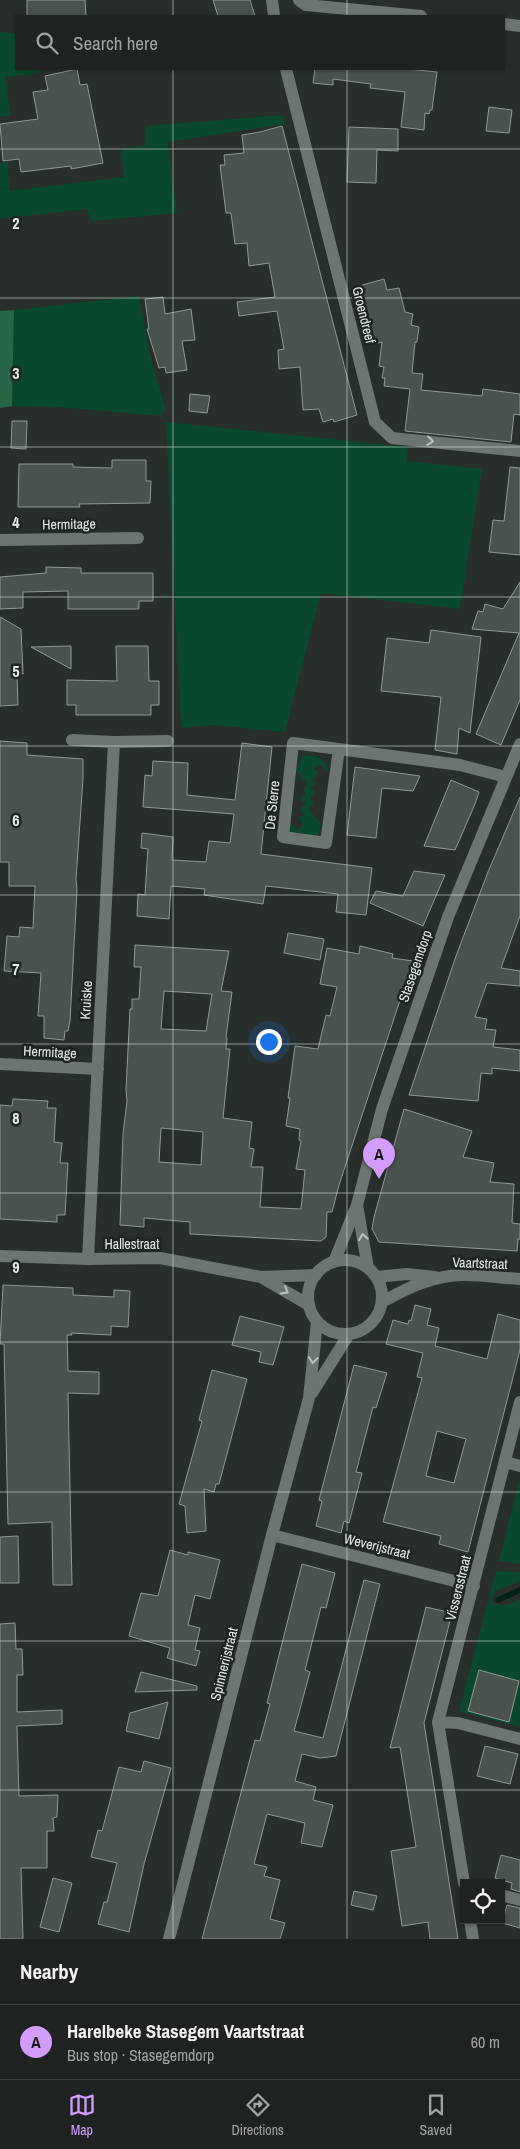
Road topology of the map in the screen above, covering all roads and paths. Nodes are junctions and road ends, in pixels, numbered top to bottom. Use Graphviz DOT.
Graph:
graph roads {
  1 [pos="272,0"];
  2 [pos="299,0"];
  3 [pos="274,15"];
  4 [pos="411,15"];
  5 [pos="505,24"];
  6 [pos="520,26"];
  7 [pos="286,70"];
  8 [pos="520,451"];
  9 [pos="138,538"];
  10 [pos="0,540"];
  11 [pos="72,740"];
  12 [pos="168,741"];
  13 [pos="114,742"];
  14 [pos="520,744"];
  15 [pos="338,749"];
  16 [pos="506,777"];
  17 [pos="0,1064"];
  18 [pos="98,1069"];
  19 [pos="357,1205"];
  20 [pos="0,1256"];
  21 [pos="88,1259"];
  22 [pos="334,1262"];
  23 [pos="372,1272"];
  24 [pos="316,1274"];
  25 [pos="261,1277"];
  26 [pos="440,1278"];
  27 [pos="520,1279"];
  28 [pos="382,1302"];
  29 [pos="309,1305"];
  30 [pos="317,1322"];
  31 [pos="349,1334"];
  32 [pos="310,1398"];
  33 [pos="520,1402"];
  34 [pos="505,1462"];
  35 [pos="520,1466"];
  36 [pos="272,1535"];
  37 [pos="474,1586"];
  38 [pos="438,1722"];
  39 [pos="520,1739"];
  40 [pos="463,1879"];
  41 [pos="505,1896"];
  42 [pos="520,1900"];
  43 [pos="471,1924"];
  44 [pos="169,1939"];
  45 [pos="473,1939"];
  1 -- 3 [label="street"];
  2 -- 4 [label="street"];
  5 -- 6 [label="street"];
  7 -- 8 [label="street, Groendreef, one-way"];
  9 -- 10 [label="street, Hermitage"];
  11 -- 13 [label="street"];
  12 -- 13 [label="street"];
  13 -- 18 [label="street, Kruiske"];
  14 -- 16 [label="street, Stasegemdorp"];
  15 -- 15 [label="street, De Sterre"];
  15 -- 16 [label="street, De Sterre"];
  16 -- 19 [label="street, Stasegemdorp"];
  17 -- 18 [label="street, Hermitage"];
  18 -- 21 [label="street, Kruiske"];
  19 -- 22 [label="street, Stasegemdorp"];
  23 -- 19 [label="street, Stasegemdorp, one-way"];
  20 -- 21 [label="street, Hallestraat"];
  21 -- 25 [label="street, Hallestraat"];
  22 -- 23 [label="street"];
  22 -- 24 [label="street"];
  23 -- 26 [label="street, Vaartstraat"];
  23 -- 28 [label="street"];
  24 -- 25 [label="street, Hallestraat"];
  24 -- 29 [label="street"];
  25 -- 29 [label="street, Hallestraat, one-way"];
  26 -- 27 [label="street, Vaartstraat"];
  26 -- 28 [label="street, Vaartstraat"];
  28 -- 31 [label="street"];
  29 -- 30 [label="street"];
  30 -- 31 [label="street"];
  30 -- 32 [label="street, Spinnerijstraat, one-way"];
  31 -- 32 [label="street, Spinnerijstraat"];
  32 -- 36 [label="street, Spinnerijstraat"];
  33 -- 34 [label="street, Vissersstraat"];
  34 -- 35 [label="street"];
  34 -- 37 [label="street, Vissersstraat"];
  36 -- 37 [label="street, Weverijstraat"];
  36 -- 44 [label="street, Spinnerijstraat"];
  37 -- 38 [label="street, Vissersstraat"];
  38 -- 39 [label="street"];
  38 -- 40 [label="street, Vissersstraat"];
  41 -- 42 [label="street"];
  43 -- 45 [label="street"];
}
